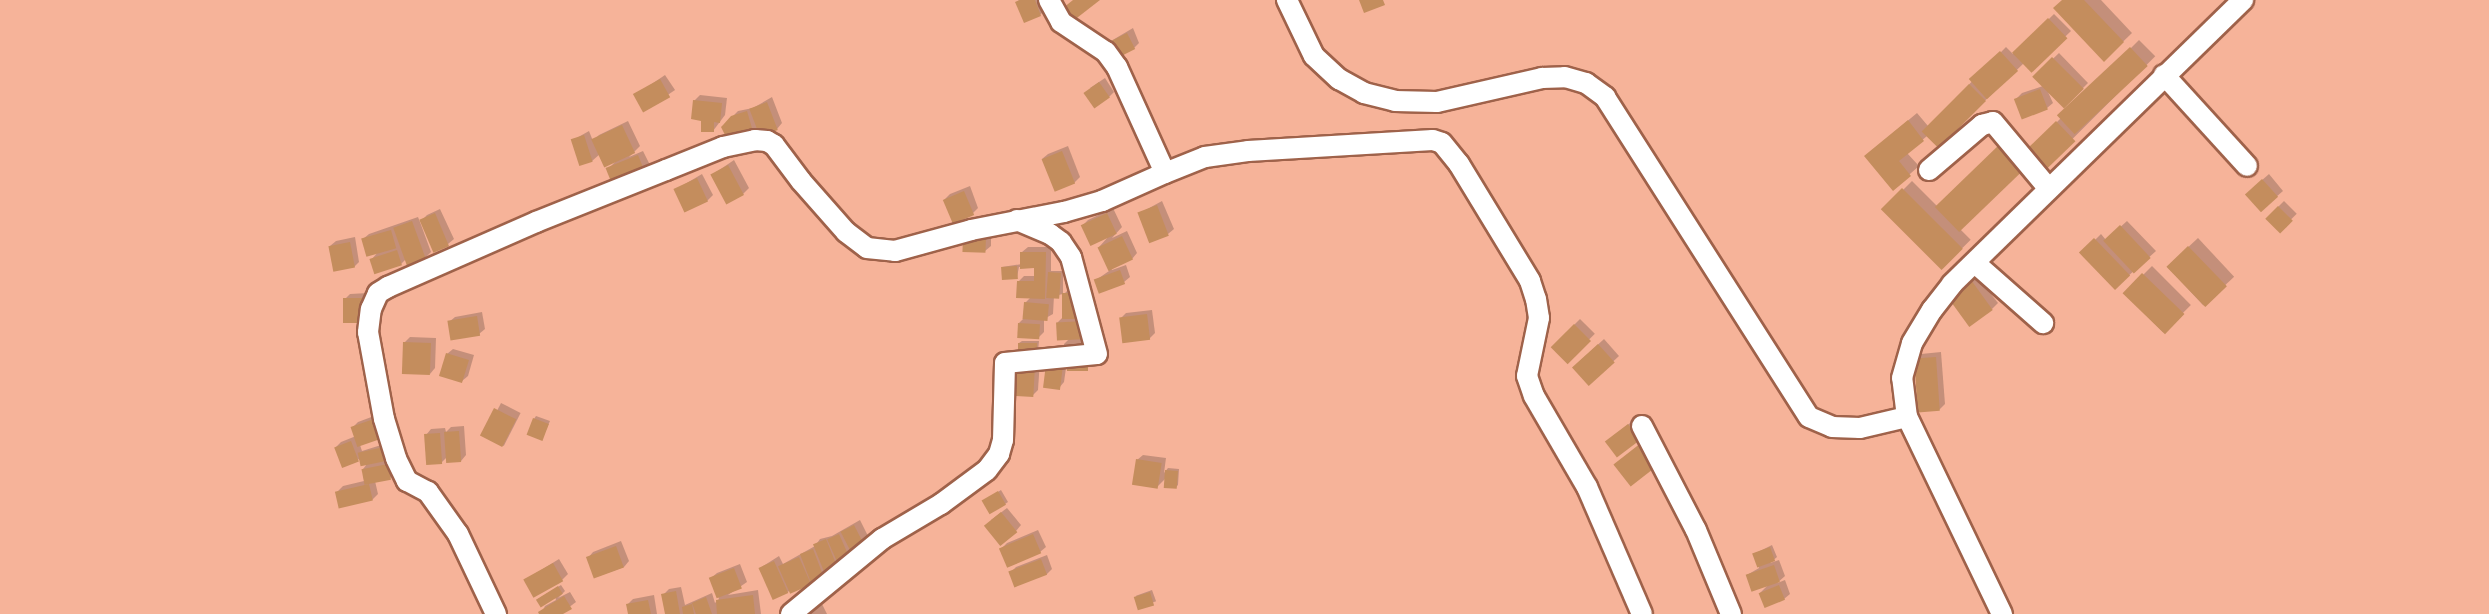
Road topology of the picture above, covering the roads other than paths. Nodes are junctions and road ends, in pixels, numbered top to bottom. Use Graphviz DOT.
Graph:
graph roads {
  1 [pos="1049,0"];
  2 [pos="1287,0"];
  3 [pos="2243,0"];
  4 [pos="2164,75"];
  5 [pos="2247,166"];
  6 [pos="1929,170"];
  7 [pos="1165,173"];
  8 [pos="2049,189"];
  9 [pos="1017,220"];
  10 [pos="1975,262"];
  11 [pos="2043,323"];
  12 [pos="1907,417"];
  13 [pos="1642,426"];
  14 [pos="496,614"];
  15 [pos="791,614"];
  16 [pos="1642,614"];
  17 [pos="1731,614"];
  18 [pos="2002,614"];
  1 -- 7 [label="street"];
  2 -- 12 [label="street"];
  3 -- 4 [label="street"];
  4 -- 5 [label="street"];
  4 -- 8 [label="street"];
  6 -- 8 [label="street"];
  7 -- 9 [label="street"];
  7 -- 16 [label="street"];
  8 -- 10 [label="street"];
  9 -- 14 [label="street"];
  9 -- 15 [label="street"];
  10 -- 11 [label="street"];
  10 -- 12 [label="street"];
  12 -- 18 [label="street"];
  13 -- 17 [label="street"];
}
